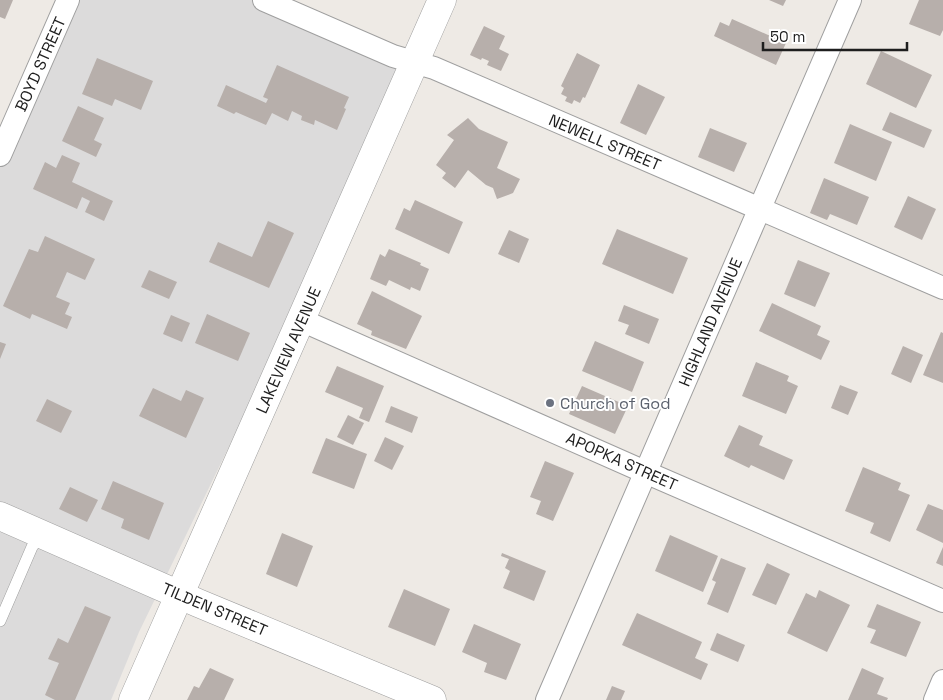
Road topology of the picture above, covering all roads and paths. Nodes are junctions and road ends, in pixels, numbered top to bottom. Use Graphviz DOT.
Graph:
graph roads {
  1 [pos="68,0"];
  2 [pos="264,0"];
  3 [pos="442,0"];
  4 [pos="850,0"];
  5 [pos="416,63"];
  6 [pos="0,155"];
  7 [pos="759,209"];
  8 [pos="943,288"];
  9 [pos="301,320"];
  10 [pos="645,472"];
  11 [pos="0,516"];
  12 [pos="40,534"];
  13 [pos="180,594"];
  14 [pos="943,601"];
  15 [pos="0,621"];
  16 [pos="943,681"];
  17 [pos="133,700"];
  18 [pos="432,700"];
  19 [pos="547,700"];
  20 [pos="935,700"];
  1 -- 6 [label="street, BOYD STREET"];
  2 -- 5 [label="street, NEWELL STREET"];
  3 -- 5 [label="street, LAKEVIEW AVENUE"];
  4 -- 7 [label="street, HIGHLAND AVENUE"];
  5 -- 7 [label="street, NEWELL STREET"];
  5 -- 9 [label="street, LAKEVIEW AVENUE"];
  7 -- 8 [label="street, NEWELL STREET"];
  7 -- 10 [label="street, HIGHLAND AVENUE"];
  9 -- 10 [label="street, APOPKA STREET"];
  9 -- 13 [label="street, LAKEVIEW AVENUE"];
  10 -- 14 [label="street, APOPKA STREET"];
  10 -- 19 [label="street, HIGHLAND AVENUE"];
  11 -- 12 [label="street, TILDEN STREET"];
  12 -- 13 [label="street, TILDEN STREET"];
  12 -- 15 [label="lane"];
  13 -- 17 [label="street, LAKEVIEW AVENUE"];
  13 -- 18 [label="street, TILDEN STREET"];
  16 -- 20 [label="street"];
}
